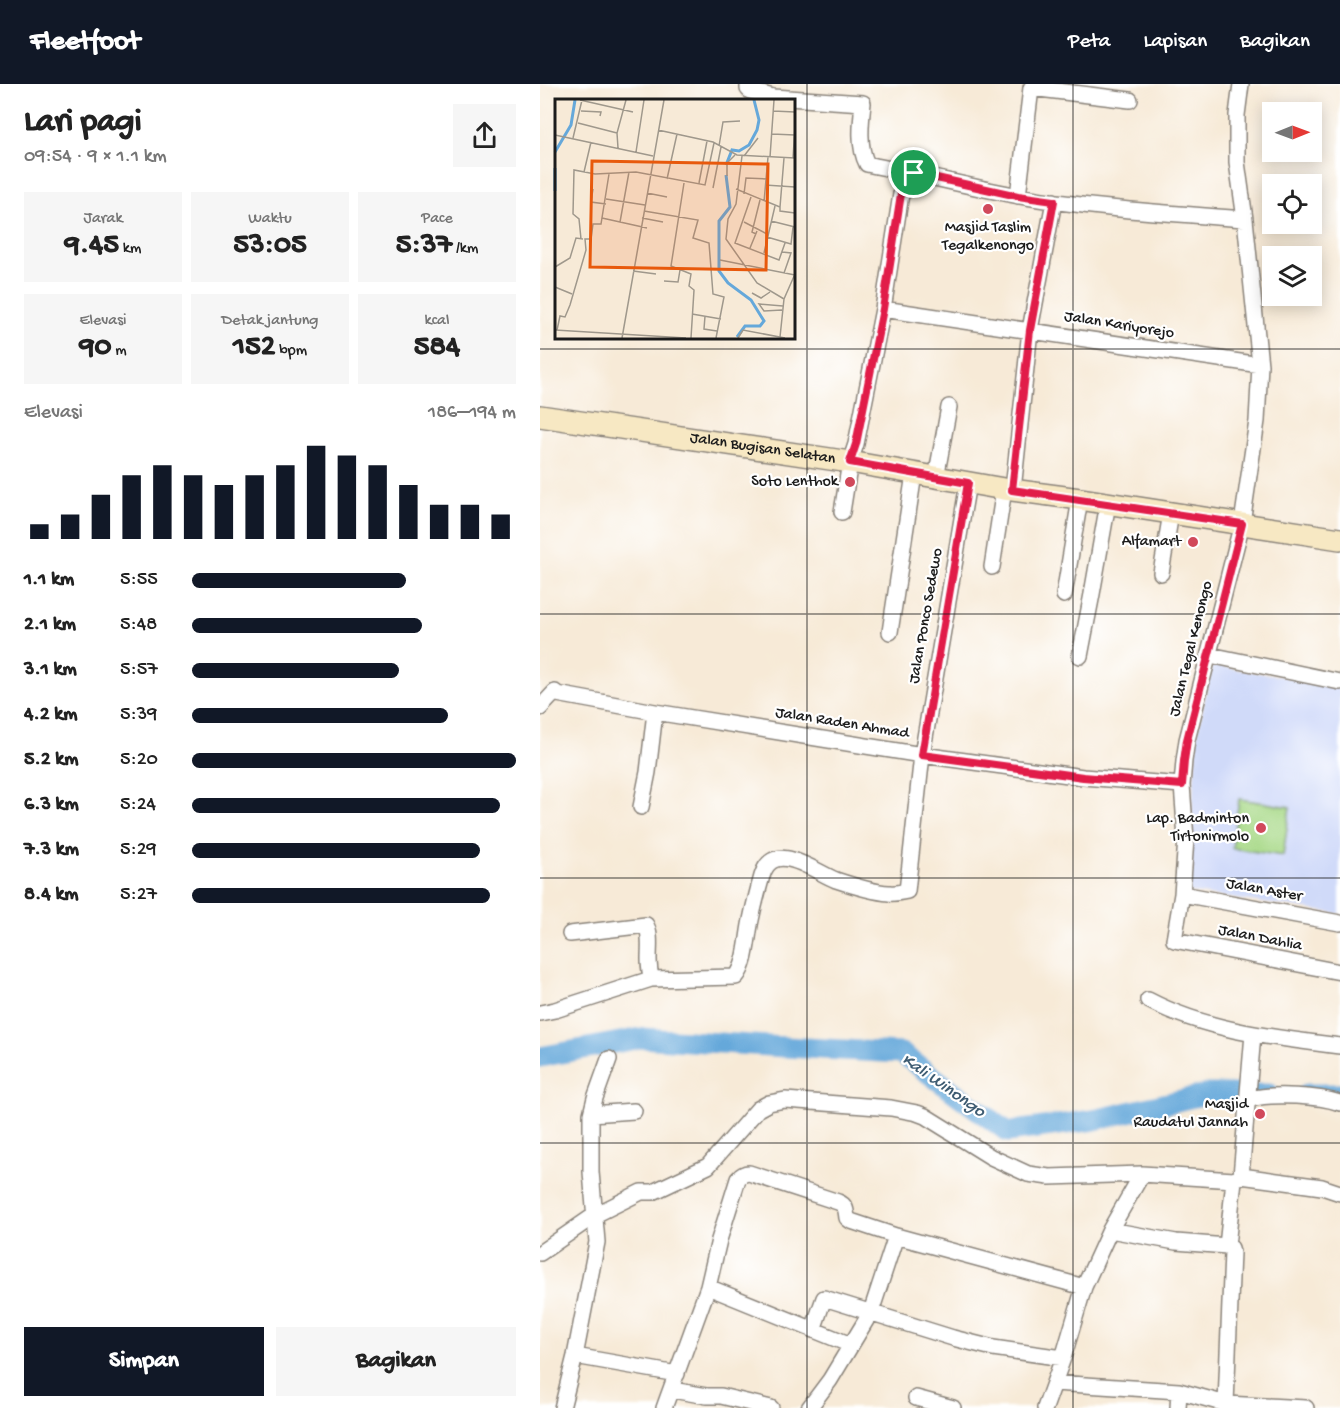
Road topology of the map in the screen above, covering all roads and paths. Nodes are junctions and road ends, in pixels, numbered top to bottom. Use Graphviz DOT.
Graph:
graph roads {
  1 [pos="748,84"];
  2 [pos="1240,84"];
  3 [pos="1130,100"];
  4 [pos="914,173"];
  5 [pos="1018,196"];
  6 [pos="1054,201"];
  7 [pos="1245,219"];
  8 [pos="883,309"];
  9 [pos="1030,330"];
  10 [pos="1260,365"];
  11 [pos="950,407"];
  12 [pos="540,416"];
  13 [pos="850,462"];
  14 [pos="914,474"];
  15 [pos="936,478"];
  16 [pos="968,483"];
  17 [pos="1008,489"];
  18 [pos="1080,499"];
  19 [pos="1108,504"];
  20 [pos="842,512"];
  21 [pos="1171,513"];
  22 [pos="1242,524"];
  23 [pos="1340,539"];
  24 [pos="992,567"];
  25 [pos="1161,573"];
  26 [pos="1064,595"];
  27 [pos="890,632"];
  28 [pos="1210,655"];
  29 [pos="1080,656"];
  30 [pos="1340,682"];
  31 [pos="540,708"];
  32 [pos="655,712"];
  33 [pos="922,755"];
  34 [pos="1182,785"];
  35 [pos="641,807"];
  36 [pos="1182,894"];
  37 [pos="1340,923"];
  38 [pos="570,934"];
  39 [pos="1174,940"];
  40 [pos="1340,972"];
  41 [pos="651,979"];
  42 [pos="1148,1000"];
  43 [pos="540,1013"];
  44 [pos="1253,1034"];
  45 [pos="1340,1047"];
  46 [pos="609,1059"];
  47 [pos="1246,1103"];
  48 [pos="1340,1103"];
  49 [pos="634,1112"];
  50 [pos="591,1114"];
  51 [pos="1142,1174"];
  52 [pos="1237,1178"];
  53 [pos="1340,1193"];
  54 [pos="596,1219"];
  55 [pos="1110,1230"];
  56 [pos="896,1236"];
  57 [pos="1227,1246"];
  58 [pos="540,1253"];
  59 [pos="708,1287"];
  60 [pos="1084,1287"];
  61 [pos="871,1312"];
  62 [pos="813,1330"];
  63 [pos="851,1345"];
  64 [pos="575,1356"];
  65 [pos="1063,1359"];
  66 [pos="677,1374"];
  67 [pos="1054,1383"];
  68 [pos="672,1390"];
  69 [pos="1179,1391"];
  70 [pos="916,1398"];
  71 [pos="1226,1404"];
  72 [pos="562,1408"];
  73 [pos="664,1408"];
  74 [pos="771,1408"];
  75 [pos="810,1408"];
  76 [pos="953,1408"];
  77 [pos="1045,1408"];
  78 [pos="1178,1408"];
  79 [pos="1306,1408"];
  1 -- 4 [label="street"];
  2 -- 7 [label="street"];
  3 -- 5 [label="street"];
  4 -- 5 [label="street"];
  4 -- 8 [label="street"];
  5 -- 6 [label="street"];
  6 -- 7 [label="street"];
  6 -- 9 [label="street"];
  7 -- 10 [label="street"];
  8 -- 9 [label="street, Jalan Kariyorejo"];
  8 -- 13 [label="street"];
  9 -- 10 [label="street, Jalan Kariyorejo"];
  9 -- 17 [label="street"];
  10 -- 22 [label="street"];
  11 -- 15 [label="street"];
  12 -- 13 [label="street, Jalan Bugisan Selatan"];
  13 -- 14 [label="street, Jalan Bugisan Selatan"];
  13 -- 20 [label="street"];
  14 -- 15 [label="street, Jalan Bugisan Selatan"];
  14 -- 27 [label="street"];
  15 -- 16 [label="street, Jalan Bugisan Selatan"];
  16 -- 17 [label="street, Jalan Bugisan Selatan"];
  16 -- 33 [label="street, Jalan Ponco Sedewo"];
  17 -- 18 [label="street, Jalan Bugisan Selatan"];
  17 -- 24 [label="street"];
  18 -- 19 [label="street, Jalan Bugisan Selatan"];
  18 -- 26 [label="street"];
  19 -- 21 [label="street, Jalan Bugisan Selatan"];
  19 -- 29 [label="street"];
  21 -- 22 [label="street, Jalan Bugisan Selatan"];
  21 -- 25 [label="street"];
  22 -- 23 [label="street, Jalan Bugisan Selatan"];
  22 -- 28 [label="street, Jalan Tegal Kenongo"];
  28 -- 30 [label="street"];
  28 -- 34 [label="street, Jalan Tegal Kenongo"];
  31 -- 32 [label="street, Jalan Raden Ahmad"];
  32 -- 33 [label="street, Jalan Raden Ahmad"];
  32 -- 35 [label="street"];
  33 -- 34 [label="street, Jalan Raden Ahmad"];
  33 -- 41 [label="street, Jalan Ponco Sedewo"];
  34 -- 36 [label="street, Jalan Tegal Kenongo"];
  36 -- 37 [label="street, Jalan Aster"];
  36 -- 39 [label="street, Jalan Tegal Kenongo"];
  38 -- 41 [label="street"];
  39 -- 40 [label="street, Jalan Dahlia"];
  41 -- 43 [label="street"];
  42 -- 44 [label="street"];
  44 -- 45 [label="street"];
  44 -- 47 [label="street"];
  46 -- 50 [label="street"];
  47 -- 48 [label="street"];
  47 -- 52 [label="street"];
  49 -- 50 [label="street"];
  50 -- 54 [label="street"];
  51 -- 52 [label="street"];
  51 -- 54 [label="street"];
  51 -- 55 [label="street"];
  52 -- 53 [label="street"];
  52 -- 57 [label="street"];
  54 -- 58 [label="street"];
  54 -- 64 [label="street"];
  55 -- 57 [label="street"];
  55 -- 60 [label="street"];
  56 -- 59 [label="street"];
  56 -- 60 [label="street"];
  56 -- 61 [label="street"];
  57 -- 71 [label="street"];
  59 -- 62 [label="street"];
  59 -- 66 [label="street"];
  60 -- 65 [label="street"];
  61 -- 62 [label="street"];
  61 -- 63 [label="street"];
  61 -- 65 [label="street"];
  62 -- 63 [label="street"];
  63 -- 75 [label="street"];
  64 -- 66 [label="street"];
  64 -- 72 [label="street"];
  65 -- 67 [label="street"];
  66 -- 68 [label="street"];
  67 -- 69 [label="street"];
  67 -- 77 [label="street"];
  68 -- 73 [label="street"];
  68 -- 74 [label="street"];
  69 -- 71 [label="street"];
  69 -- 78 [label="street"];
  70 -- 76 [label="street"];
  71 -- 79 [label="street"];
}
